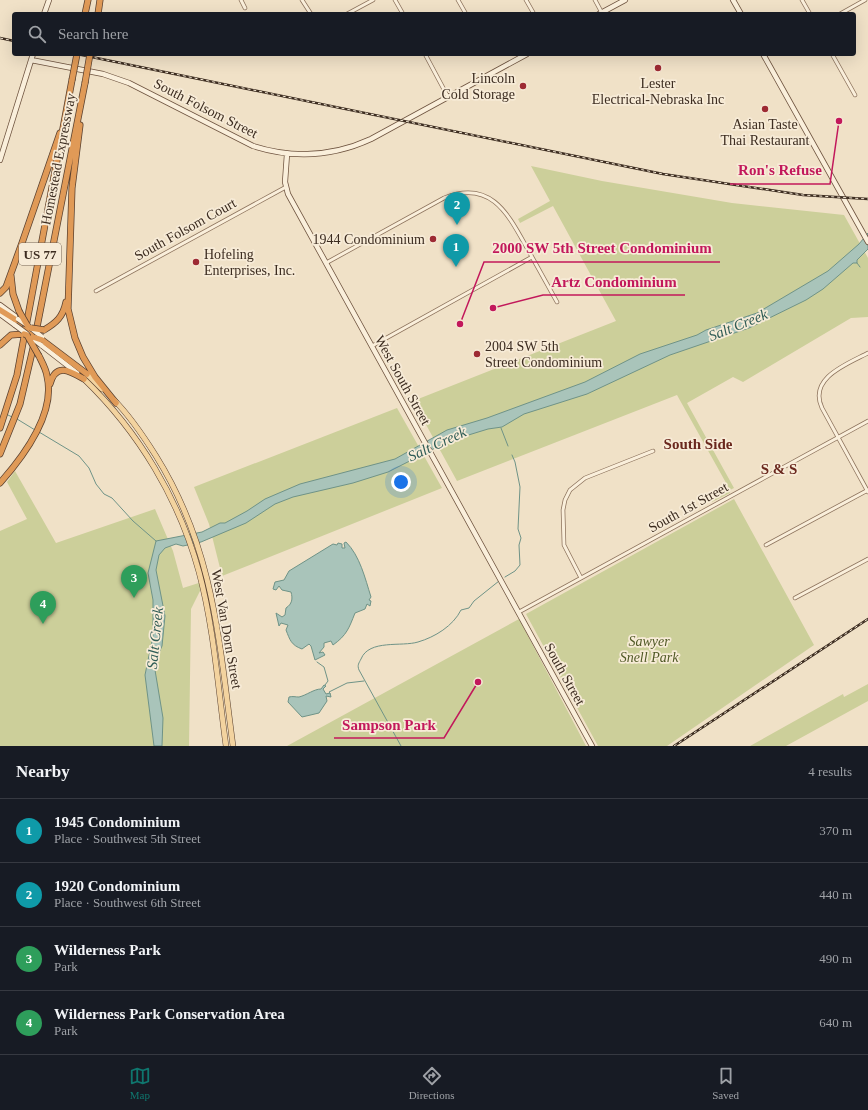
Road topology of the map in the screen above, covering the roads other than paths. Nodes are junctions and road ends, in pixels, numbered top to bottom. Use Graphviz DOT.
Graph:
graph roads {
  1 [pos="49,0"];
  2 [pos="88,0"];
  3 [pos="100,0"];
  4 [pos="241,0"];
  5 [pos="302,0"];
  6 [pos="364,0"];
  7 [pos="373,0"];
  8 [pos="395,0"];
  9 [pos="458,0"];
  10 [pos="526,0"];
  11 [pos="595,0"];
  12 [pos="625,0"];
  13 [pos="734,0"];
  14 [pos="802,0"];
  15 [pos="865,0"];
  16 [pos="366,4"];
  17 [pos="245,8"];
  18 [pos="45,12"];
  19 [pos="85,12"];
  20 [pos="98,12"];
  21 [pos="310,12"];
  22 [pos="351,12"];
  23 [pos="402,12"];
  24 [pos="465,12"];
  25 [pos="533,12"];
  26 [pos="601,12"];
  27 [pos="603,12"];
  28 [pos="740,12"];
  29 [pos="809,12"];
  30 [pos="844,12"];
  31 [pos="32,56"];
  32 [pos="77,56"];
  33 [pos="90,56"];
  34 [pos="425,56"];
  35 [pos="523,56"];
  36 [pos="766,56"];
  37 [pos="833,56"];
  38 [pos="31,60"];
  39 [pos="85,83"];
  40 [pos="855,95"];
  41 [pos="448,97"];
  42 [pos="67,114"];
  43 [pos="287,154"];
  44 [pos="0,160"];
  45 [pos="286,187"];
  46 [pos="868,242"];
  47 [pos="532,257"];
  48 [pos="326,263"];
  49 [pos="12,270"];
  50 [pos="96,291"];
  51 [pos="68,292"];
  52 [pos="0,293"];
  53 [pos="557,302"];
  54 [pos="0,305"];
  55 [pos="0,310"];
  56 [pos="0,314"];
  57 [pos="17,321"];
  58 [pos="28,327"];
  59 [pos="30,336"];
  60 [pos="42,340"];
  61 [pos="0,345"];
  62 [pos="372,346"];
  63 [pos="868,353"];
  64 [pos="85,377"];
  65 [pos="47,396"];
  66 [pos="116,403"];
  67 [pos="868,420"];
  68 [pos="0,428"];
  69 [pos="838,437"];
  70 [pos="653,452"];
  71 [pos="0,454"];
  72 [pos="0,483"];
  73 [pos="868,491"];
  74 [pos="766,545"];
  75 [pos="868,558"];
  76 [pos="581,578"];
  77 [pos="795,598"];
  78 [pos="519,612"];
  79 [pos="226,746"];
  80 [pos="233,746"];
  81 [pos="592,746"];
  1 -- 18 [label="street"];
  2 -- 19 [label="highway"];
  3 -- 20 [label="highway"];
  4 -- 17 [label="street"];
  5 -- 21 [label="street"];
  6 -- 16 [label="street"];
  7 -- 16 [label="street"];
  8 -- 23 [label="street"];
  9 -- 24 [label="street"];
  10 -- 25 [label="street"];
  11 -- 26 [label="street"];
  12 -- 27 [label="street"];
  13 -- 28 [label="street"];
  14 -- 29 [label="street"];
  15 -- 30 [label="street"];
  16 -- 22 [label="street"];
  31 -- 38 [label="street"];
  32 -- 42 [label="highway, Homestead Expressway / US 77, bridge"];
  33 -- 39 [label="highway, Homestead Expressway / US 77, bridge"];
  34 -- 41 [label="street"];
  35 -- 41 [label="street, South Folsom Street"];
  36 -- 46 [label="street"];
  37 -- 40 [label="street"];
  38 -- 43 [label="street, South Folsom Street"];
  38 -- 44 [label="street"];
  39 -- 51 [label="highway"];
  39 -- 71 [label="highway, Homestead Expressway / US 77"];
  41 -- 43 [label="street, South Folsom Street"];
  42 -- 49 [label="highway"];
  42 -- 68 [label="highway, Homestead Expressway / US 77"];
  43 -- 45 [label="street, West South Street"];
  45 -- 48 [label="street, West South Street"];
  45 -- 50 [label="street, South Folsom Court"];
  47 -- 48 [label="street"];
  47 -- 53 [label="street"];
  47 -- 62 [label="street"];
  48 -- 62 [label="street, West South Street"];
  49 -- 52 [label="highway"];
  49 -- 58 [label="highway, bridge"];
  51 -- 58 [label="highway, bridge"];
  51 -- 66 [label="highway"];
  54 -- 57 [label="street"];
  55 -- 57 [label="highway"];
  56 -- 57 [label="street"];
  57 -- 58 [label="highway, bridge"];
  57 -- 59 [label="highway, bridge"];
  58 -- 59 [label="highway, bridge"];
  58 -- 60 [label="street, bridge"];
  59 -- 60 [label="highway, bridge"];
  59 -- 61 [label="highway"];
  59 -- 65 [label="highway, bridge"];
  60 -- 64 [label="highway"];
  62 -- 78 [label="street, West South Street"];
  63 -- 69 [label="street"];
  64 -- 65 [label="highway"];
  64 -- 66 [label="main road, West Van Dorn Street"];
  64 -- 79 [label="main road, West Van Dorn Street"];
  65 -- 72 [label="highway"];
  66 -- 80 [label="main road, West Van Dorn Street"];
  67 -- 69 [label="street, South 1st Street"];
  69 -- 73 [label="street"];
  69 -- 76 [label="street, South 1st Street"];
  70 -- 76 [label="street"];
  73 -- 74 [label="street"];
  75 -- 77 [label="street"];
  76 -- 78 [label="street, South 1st Street"];
  78 -- 81 [label="street, South Street"];
}
